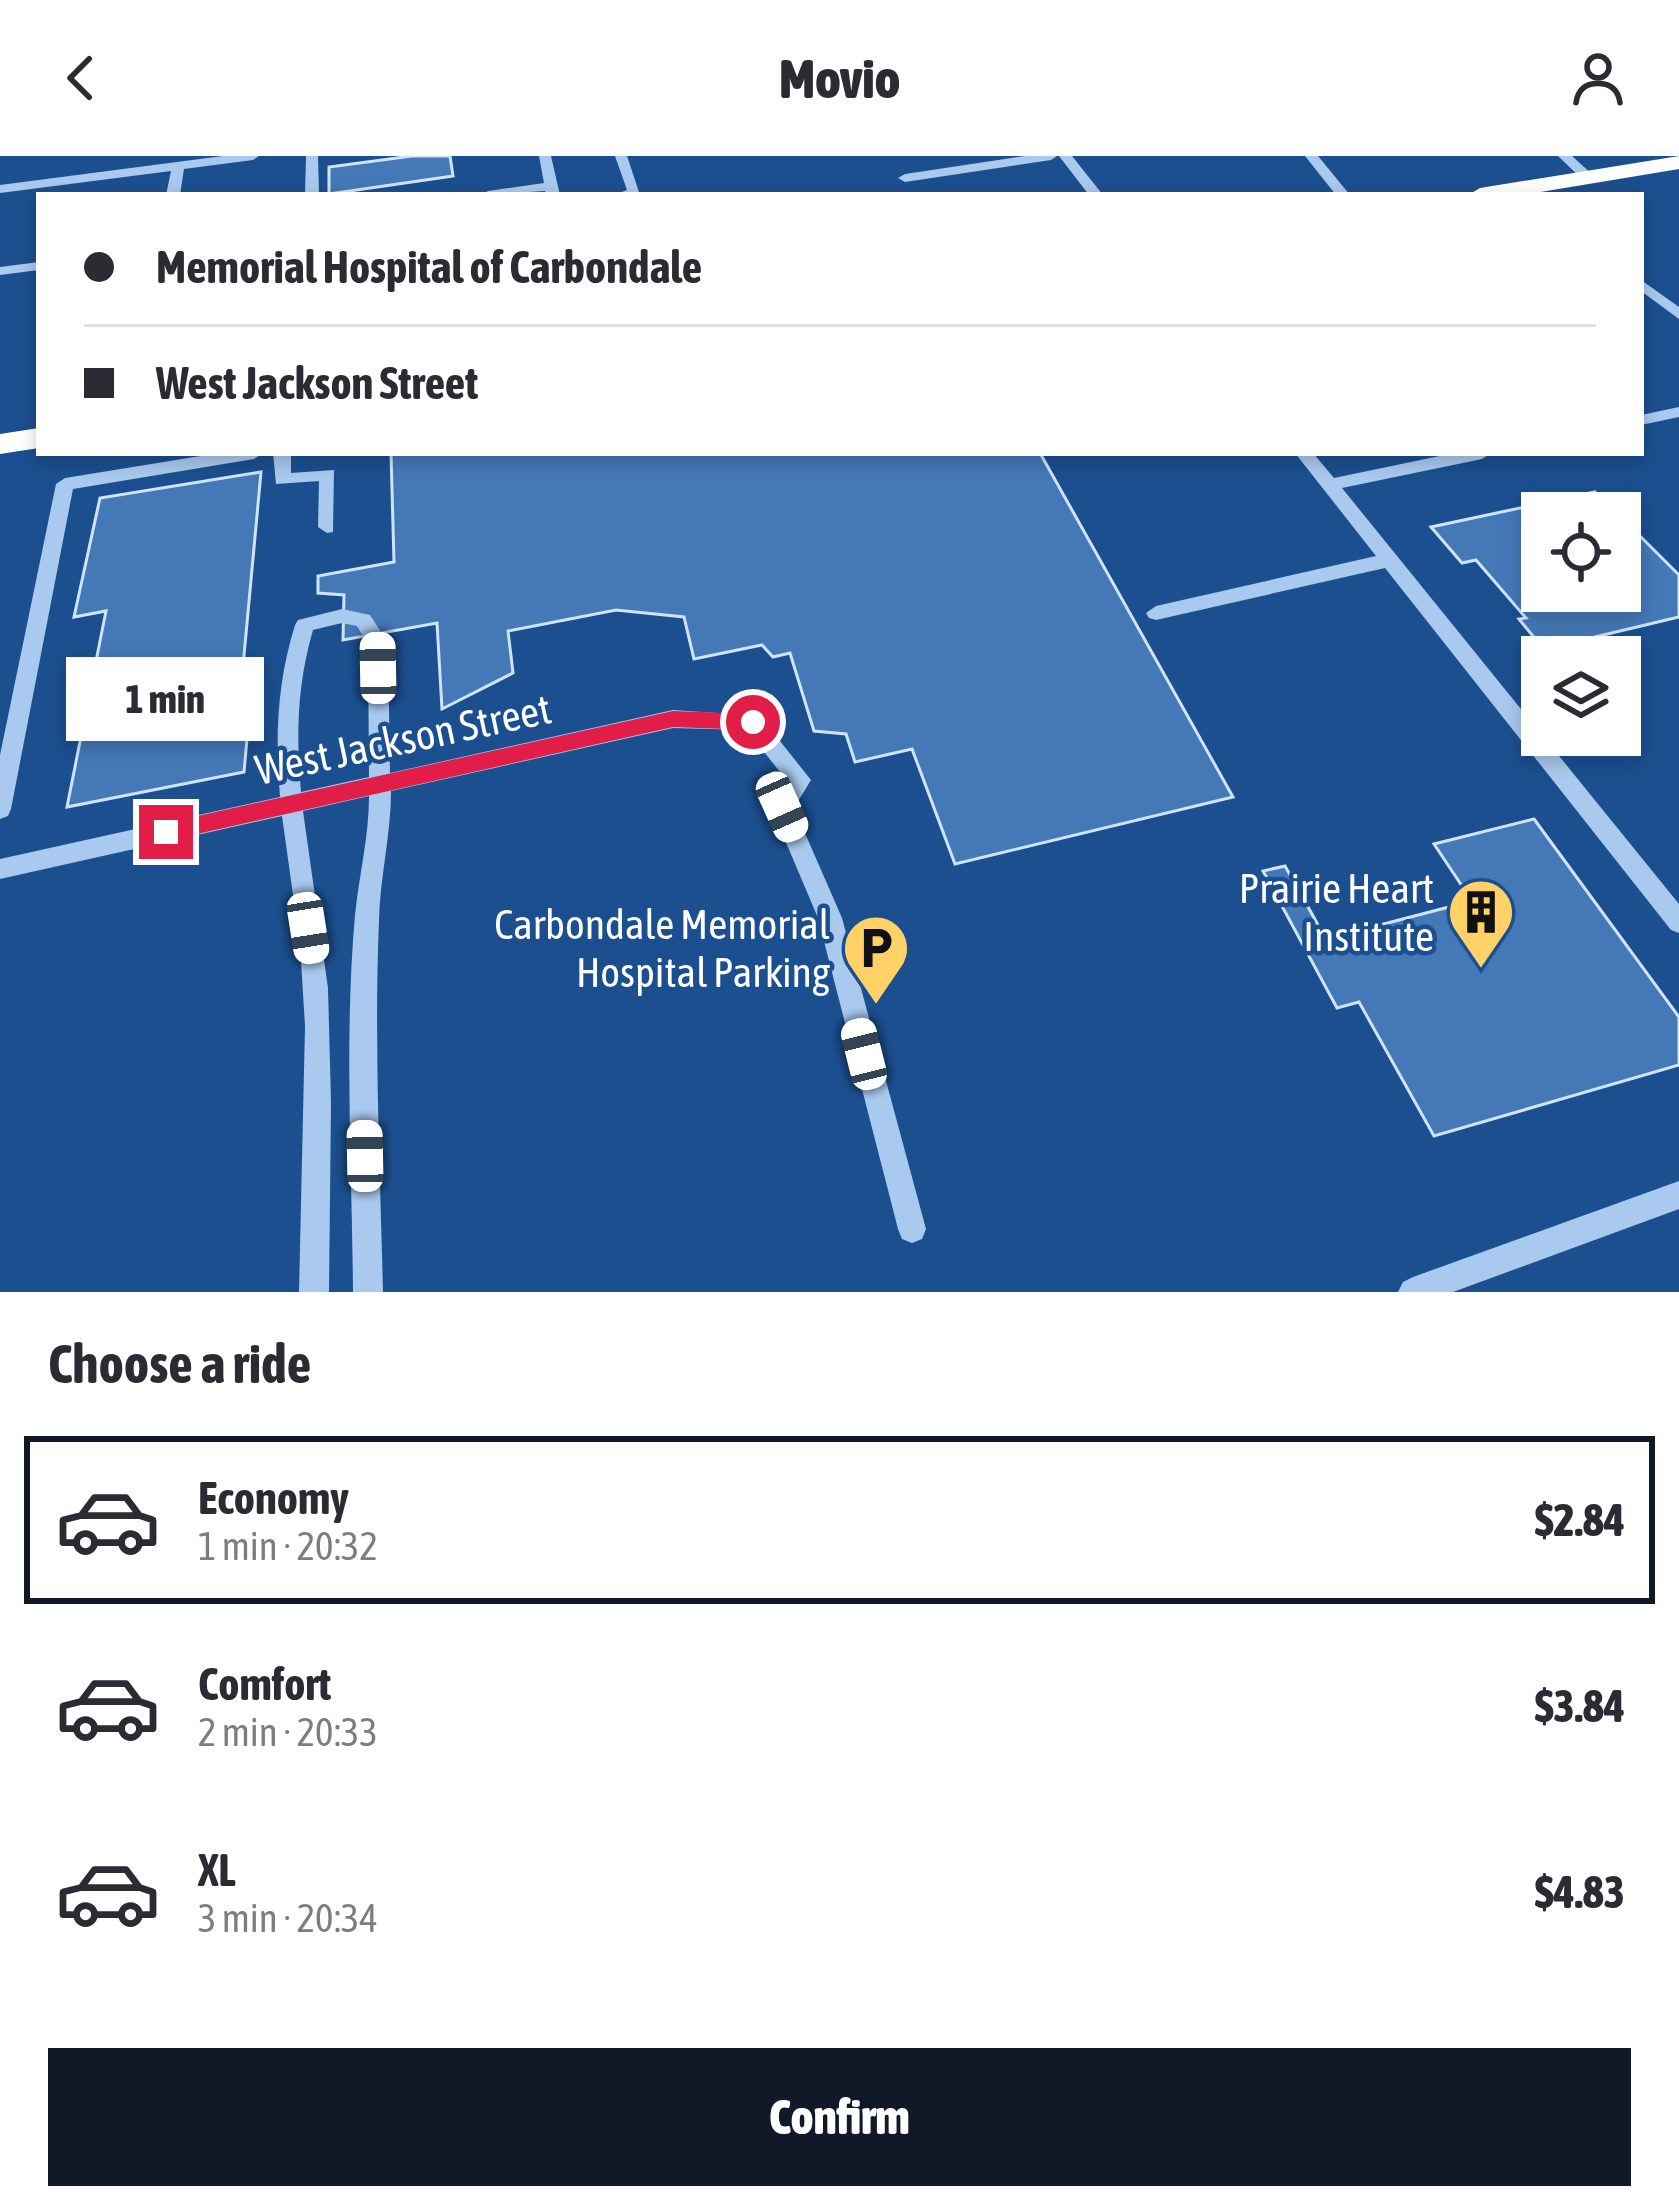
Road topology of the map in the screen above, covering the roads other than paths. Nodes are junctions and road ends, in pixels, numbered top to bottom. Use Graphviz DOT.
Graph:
graph roads {
  1 [pos="253,156"];
  2 [pos="311,156"];
  3 [pos="545,156"];
  4 [pos="621,156"];
  5 [pos="1051,156"];
  6 [pos="1065,156"];
  7 [pos="1311,156"];
  8 [pos="1564,156"];
  9 [pos="1679,162"];
  10 [pos="178,166"];
  11 [pos="1588,177"];
  12 [pos="905,178"];
  13 [pos="0,189"];
  14 [pos="552,190"];
  15 [pos="174,192"];
  16 [pos="312,192"];
  17 [pos="634,192"];
  18 [pos="1094,192"];
  19 [pos="1341,192"];
  20 [pos="1524,192"];
  21 [pos="36,266"];
  22 [pos="0,271"];
  23 [pos="1644,286"];
  24 [pos="1659,299"];
  25 [pos="1644,302"];
  26 [pos="1679,314"];
  27 [pos="1679,412"];
  28 [pos="1644,419"];
  29 [pos="36,438"];
  30 [pos="0,444"];
  31 [pos="236,456"];
  32 [pos="282,456"];
  33 [pos="1306,456"];
  34 [pos="1468,456"];
  35 [pos="1330,485"];
  36 [pos="327,527"];
  37 [pos="1390,560"];
  38 [pos="1156,613"];
  39 [pos="380,784"];
  40 [pos="290,803"];
  41 [pos="0,809"];
  42 [pos="0,869"];
  43 [pos="1679,922"];
  44 [pos="1679,1196"];
  45 [pos="911,1229"];
  46 [pos="314,1292"];
  47 [pos="368,1292"];
  48 [pos="1413,1292"];
  1 -- 10 [label="street"];
  2 -- 16 [label="street"];
  3 -- 14 [label="street"];
  4 -- 17 [label="street"];
  5 -- 12 [label="street"];
  6 -- 18 [label="street"];
  7 -- 19 [label="street"];
  8 -- 11 [label="street"];
  9 -- 11 [label="highway"];
  10 -- 13 [label="street"];
  10 -- 15 [label="street"];
  11 -- 20 [label="highway"];
  21 -- 22 [label="street"];
  23 -- 24 [label="street"];
  24 -- 25 [label="street"];
  24 -- 26 [label="street"];
  27 -- 28 [label="street"];
  29 -- 30 [label="highway"];
  31 -- 41 [label="street"];
  32 -- 36 [label="street"];
  33 -- 35 [label="street"];
  34 -- 35 [label="street"];
  35 -- 37 [label="street"];
  37 -- 38 [label="street"];
  37 -- 43 [label="street"];
  39 -- 40 [label="street, West Jackson Street"];
  39 -- 40 [label="street"];
  39 -- 45 [label="street, West Jackson Street"];
  39 -- 47 [label="street"];
  40 -- 42 [label="street, West Jackson Street"];
  40 -- 46 [label="street"];
  44 -- 48 [label="street"];
}
